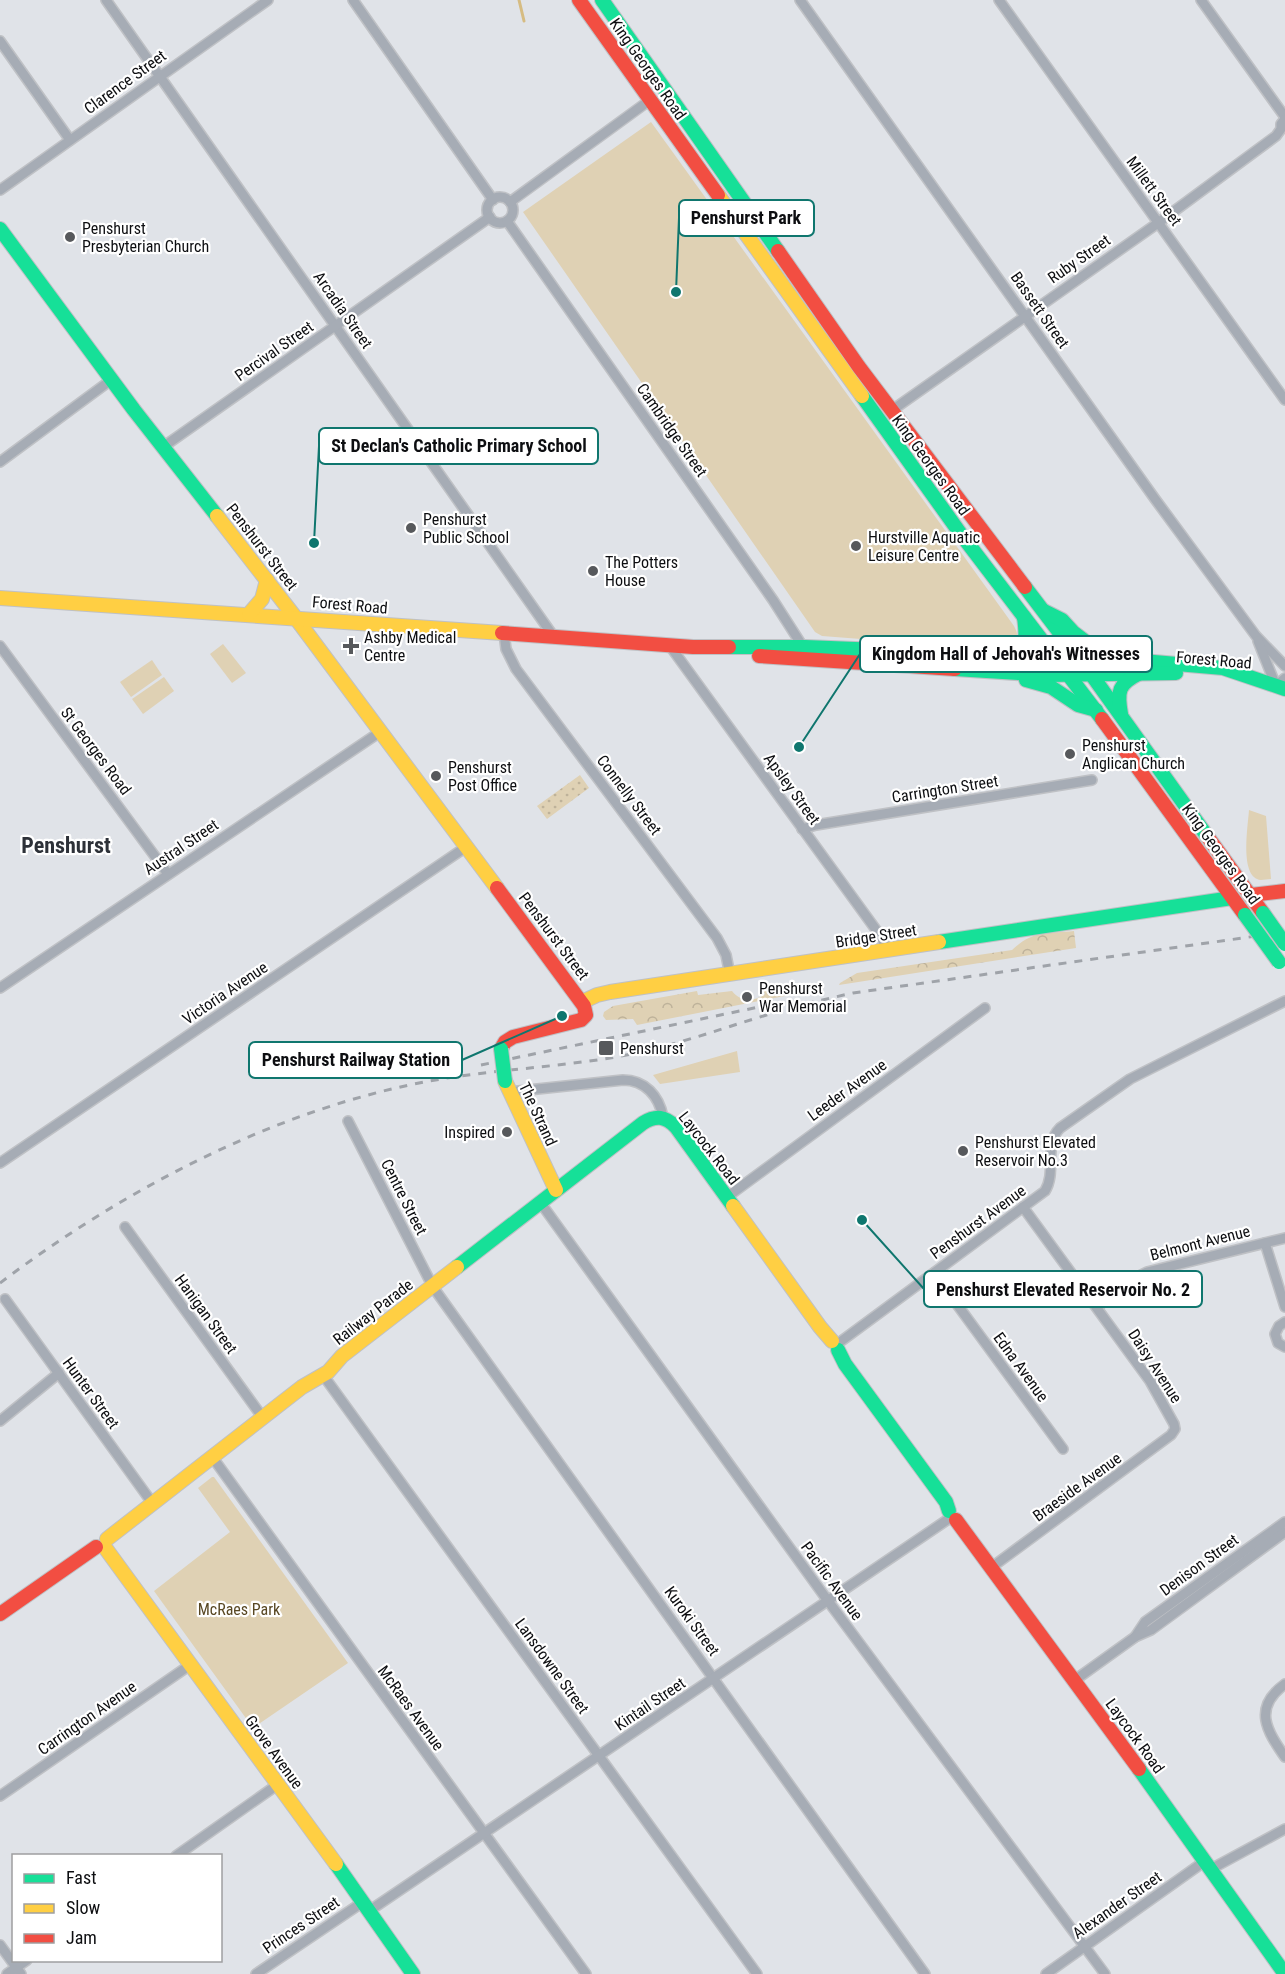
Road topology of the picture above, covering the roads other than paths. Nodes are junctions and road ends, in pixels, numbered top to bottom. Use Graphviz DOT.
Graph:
graph roads {
  1 [pos="106,0"];
  2 [pos="268,0"];
  3 [pos="353,0"];
  4 [pos="579,0"];
  5 [pos="602,0"];
  6 [pos="800,0"];
  7 [pos="999,0"];
  8 [pos="1201,0"];
  9 [pos="0,41"];
  10 [pos="639,53"];
  11 [pos="160,76"];
  12 [pos="650,100"];
  13 [pos="1285,118"];
  14 [pos="1283,131"];
  15 [pos="70,140"];
  16 [pos="0,190"];
  17 [pos="493,200"];
  18 [pos="510,202"];
  19 [pos="490,217"];
  20 [pos="507,221"];
  21 [pos="1158,223"];
  22 [pos="0,229"];
  23 [pos="1026,315"];
  24 [pos="336,326"];
  25 [pos="111,380"];
  26 [pos="1285,400"];
  27 [pos="891,411"];
  28 [pos="163,447"];
  29 [pos="0,462"];
  30 [pos="267,580"];
  31 [pos="0,598"];
  32 [pos="1041,610"];
  33 [pos="249,614"];
  34 [pos="295,617"];
  35 [pos="1024,617"];
  36 [pos="504,633"];
  37 [pos="1256,636"];
  38 [pos="554,637"];
  39 [pos="0,646"];
  40 [pos="670,646"];
  41 [pos="806,654"];
  42 [pos="1006,657"];
  43 [pos="1057,657"];
  44 [pos="1079,658"];
  45 [pos="1131,660"];
  46 [pos="1285,666"];
  47 [pos="1000,673"];
  48 [pos="1140,673"];
  49 [pos="1070,675"];
  50 [pos="1091,675"];
  51 [pos="1277,684"];
  52 [pos="1096,710"];
  53 [pos="1121,716"];
  54 [pos="380,732"];
  55 [pos="1092,780"];
  56 [pos="802,829"];
  57 [pos="466,847"];
  58 [pos="168,874"];
  59 [pos="1285,891"];
  60 [pos="1251,896"];
  61 [pos="1232,898"];
  62 [pos="1285,944"];
  63 [pos="887,951"];
  64 [pos="1282,967"];
  65 [pos="730,975"];
  66 [pos="2,984"];
  67 [pos="1285,1001"];
  68 [pos="582,1002"];
  69 [pos="985,1008"];
  70 [pos="507,1087"];
  71 [pos="663,1117"];
  72 [pos="348,1121"];
  73 [pos="0,1163"];
  74 [pos="556,1190"];
  75 [pos="727,1197"];
  76 [pos="540,1202"];
  77 [pos="1023,1207"];
  78 [pos="125,1227"];
  79 [pos="1285,1238"];
  80 [pos="1265,1243"];
  81 [pos="934,1273"];
  82 [pos="433,1287"];
  83 [pos="5,1299"];
  84 [pos="1097,1307"];
  85 [pos="1285,1307"];
  86 [pos="1285,1322"];
  87 [pos="837,1344"];
  88 [pos="1285,1347"];
  89 [pos="59,1374"];
  90 [pos="323,1375"];
  91 [pos="263,1418"];
  92 [pos="0,1421"];
  93 [pos="1175,1427"];
  94 [pos="1063,1449"];
  95 [pos="213,1458"];
  96 [pos="153,1504"];
  97 [pos="951,1517"];
  98 [pos="1285,1522"];
  99 [pos="1285,1532"];
  100 [pos="103,1545"];
  101 [pos="992,1567"];
  102 [pos="828,1601"];
  103 [pos="0,1614"];
  104 [pos="1135,1637"];
  105 [pos="190,1665"];
  106 [pos="714,1678"];
  107 [pos="1075,1680"];
  108 [pos="1285,1684"];
  109 [pos="599,1757"];
  110 [pos="1285,1757"];
  111 [pos="277,1785"];
  112 [pos="0,1796"];
  113 [pos="1285,1829"];
  114 [pos="484,1835"];
  115 [pos="179,1854"];
  116 [pos="1208,1865"];
  117 [pos="366,1906"];
  118 [pos="0,1945"];
  119 [pos="1085,1946"];
  120 [pos="12,1961"];
  121 [pos="19,1971"];
  122 [pos="8,1974"];
  123 [pos="256,1974"];
  124 [pos="413,1974"];
  125 [pos="586,1974"];
  126 [pos="757,1974"];
  127 [pos="925,1974"];
  128 [pos="1046,1974"];
  129 [pos="1105,1974"];
  130 [pos="1285,1974"];
  1 -- 11 [label="street, Arcadia Street"];
  2 -- 11 [label="street, Clarence Street"];
  3 -- 17 [label="street"];
  4 -- 12 [label="main road, King Georges Road"];
  5 -- 10 [label="main road, King Georges Road"];
  6 -- 23 [label="street, Bassett Street"];
  7 -- 21 [label="street, Millett Street"];
  8 -- 13 [label="street"];
  9 -- 15 [label="street"];
  10 -- 12 [label="main road"];
  10 -- 27 [label="main road, King Georges Road"];
  11 -- 15 [label="street, Clarence Street"];
  11 -- 24 [label="street, Arcadia Street"];
  12 -- 18 [label="street"];
  12 -- 35 [label="main road, King Georges Road"];
  13 -- 14 [label="street"];
  14 -- 21 [label="street, Ruby Street"];
  15 -- 16 [label="street, Clarence Street"];
  17 -- 18 [label="street"];
  17 -- 19 [label="street"];
  18 -- 20 [label="street"];
  19 -- 20 [label="street"];
  19 -- 24 [label="street, Percival Street"];
  20 -- 41 [label="street, Cambridge Street"];
  21 -- 23 [label="street, Ruby Street"];
  21 -- 26 [label="street, Millett Street"];
  22 -- 25 [label="main road, Penshurst Street"];
  23 -- 27 [label="street, Ruby Street"];
  23 -- 37 [label="street, Bassett Street"];
  24 -- 28 [label="street, Percival Street"];
  24 -- 38 [label="street, Arcadia Street"];
  25 -- 28 [label="main road, Penshurst Street"];
  25 -- 29 [label="street"];
  27 -- 32 [label="main road, King Georges Road"];
  28 -- 30 [label="main road, Penshurst Street"];
  30 -- 33 [label="main road"];
  30 -- 34 [label="main road, Penshurst Street"];
  31 -- 33 [label="main road, Forest Road"];
  32 -- 44 [label="main road, King Georges Road"];
  32 -- 45 [label="main road"];
  33 -- 34 [label="main road, Forest Road"];
  34 -- 36 [label="main road, Forest Road"];
  34 -- 54 [label="main road, Penshurst Street"];
  35 -- 42 [label="main road"];
  35 -- 43 [label="main road, King Georges Road"];
  36 -- 38 [label="main road, Forest Road"];
  36 -- 65 [label="street, Connelly Street"];
  37 -- 46 [label="street, Bassett Street"];
  37 -- 51 [label="street, Bassett Street"];
  38 -- 40 [label="main road, Forest Road"];
  39 -- 58 [label="street, St Georges Road"];
  40 -- 41 [label="main road, Forest Road"];
  40 -- 56 [label="street, Apsley Street"];
  41 -- 42 [label="main road, Forest Road"];
  41 -- 47 [label="main road, Forest Road"];
  42 -- 43 [label="main road, Forest Road"];
  43 -- 44 [label="main road, Forest Road"];
  43 -- 49 [label="main road, King Georges Road"];
  44 -- 45 [label="main road, Forest Road"];
  44 -- 50 [label="main road, King Georges Road"];
  45 -- 51 [label="main road, Forest Road"];
  47 -- 49 [label="main road, Forest Road"];
  47 -- 52 [label="main road"];
  48 -- 50 [label="main road, Forest Road"];
  48 -- 51 [label="main road, Forest Road"];
  48 -- 53 [label="main road"];
  49 -- 50 [label="main road, Forest Road"];
  49 -- 52 [label="main road, King Georges Road"];
  50 -- 53 [label="main road, King Georges Road"];
  52 -- 61 [label="main road, King Georges Road"];
  53 -- 60 [label="main road, King Georges Road"];
  54 -- 57 [label="main road, Penshurst Street"];
  54 -- 58 [label="street, Austral Street"];
  55 -- 56 [label="street, Carrington Street"];
  56 -- 63 [label="street, Apsley Street"];
  57 -- 68 [label="main road, Penshurst Street"];
  57 -- 73 [label="street, Victoria Avenue"];
  58 -- 66 [label="street, Austral Street"];
  59 -- 60 [label="main road, Bridge Street"];
  60 -- 61 [label="main road, Bridge Street"];
  60 -- 62 [label="main road, King Georges Road, bridge"];
  61 -- 63 [label="main road, Bridge Street"];
  61 -- 64 [label="main road, King Georges Road, bridge"];
  63 -- 65 [label="main road, Bridge Street"];
  65 -- 68 [label="main road, Bridge Street"];
  67 -- 77 [label="street, Penshurst Avenue"];
  68 -- 70 [label="main road, The Strand, bridge"];
  69 -- 75 [label="street, Leeder Avenue"];
  70 -- 71 [label="street, Laycock Road"];
  70 -- 74 [label="main road, The Strand"];
  71 -- 74 [label="main road, Railway Parade"];
  71 -- 75 [label="main road, Laycock Road"];
  72 -- 82 [label="street, Centre Street"];
  74 -- 76 [label="main road, Railway Parade"];
  75 -- 87 [label="main road, Laycock Road"];
  76 -- 82 [label="main road, Railway Parade"];
  76 -- 102 [label="street, Pacific Avenue"];
  77 -- 81 [label="street, Penshurst Avenue"];
  77 -- 84 [label="street, Daisy Avenue"];
  78 -- 91 [label="street, Hanigan Street"];
  79 -- 80 [label="street, Belmont Avenue"];
  80 -- 84 [label="street, Belmont Avenue"];
  80 -- 85 [label="street"];
  81 -- 87 [label="street, Penshurst Avenue"];
  81 -- 94 [label="street, Edna Avenue"];
  82 -- 90 [label="main road, Railway Parade"];
  82 -- 106 [label="street, Kuroki Street"];
  83 -- 89 [label="street, Hunter Street"];
  84 -- 93 [label="street, Daisy Avenue"];
  86 -- 88 [label="street"];
  87 -- 97 [label="main road, Laycock Road"];
  89 -- 92 [label="street"];
  89 -- 96 [label="street, Hunter Street"];
  90 -- 91 [label="main road, Railway Parade"];
  90 -- 109 [label="street, Lansdowne Street"];
  91 -- 95 [label="main road, Railway Parade"];
  93 -- 101 [label="street, Braeside Avenue"];
  95 -- 96 [label="main road, Railway Parade"];
  95 -- 114 [label="street, McRaes Avenue"];
  96 -- 100 [label="main road, Railway Parade"];
  97 -- 101 [label="main road, Laycock Road"];
  97 -- 102 [label="street, Kintail Street"];
  98 -- 104 [label="street, Denison Street"];
  99 -- 104 [label="street, Denison Street"];
  100 -- 103 [label="main road, Railway Parade"];
  100 -- 105 [label="main road, Grove Avenue"];
  101 -- 107 [label="main road, Laycock Road"];
  102 -- 106 [label="street, Kintail Street"];
  102 -- 119 [label="street, Pacific Avenue"];
  104 -- 107 [label="street, Denison Street"];
  105 -- 111 [label="main road, Grove Avenue"];
  105 -- 112 [label="street, Carrington Avenue"];
  106 -- 109 [label="street, Kintail Street"];
  106 -- 127 [label="street, Kuroki Street"];
  107 -- 116 [label="main road, Laycock Road"];
  108 -- 110 [label="street"];
  109 -- 114 [label="street, Kintail Street"];
  109 -- 126 [label="street, Lansdowne Street"];
  111 -- 115 [label="street"];
  111 -- 117 [label="main road, Grove Avenue"];
  113 -- 116 [label="street, Alexander Street"];
  114 -- 117 [label="street, Kintail Street"];
  114 -- 125 [label="street, McRaes Avenue"];
  116 -- 119 [label="street, Alexander Street"];
  116 -- 130 [label="main road, Laycock Road"];
  117 -- 123 [label="street, Princes Street"];
  117 -- 124 [label="main road, Grove Avenue"];
  118 -- 120 [label="street"];
  119 -- 128 [label="street, Alexander Street"];
  119 -- 129 [label="street, Pacific Avenue"];
  121 -- 122 [label="street"];
}
